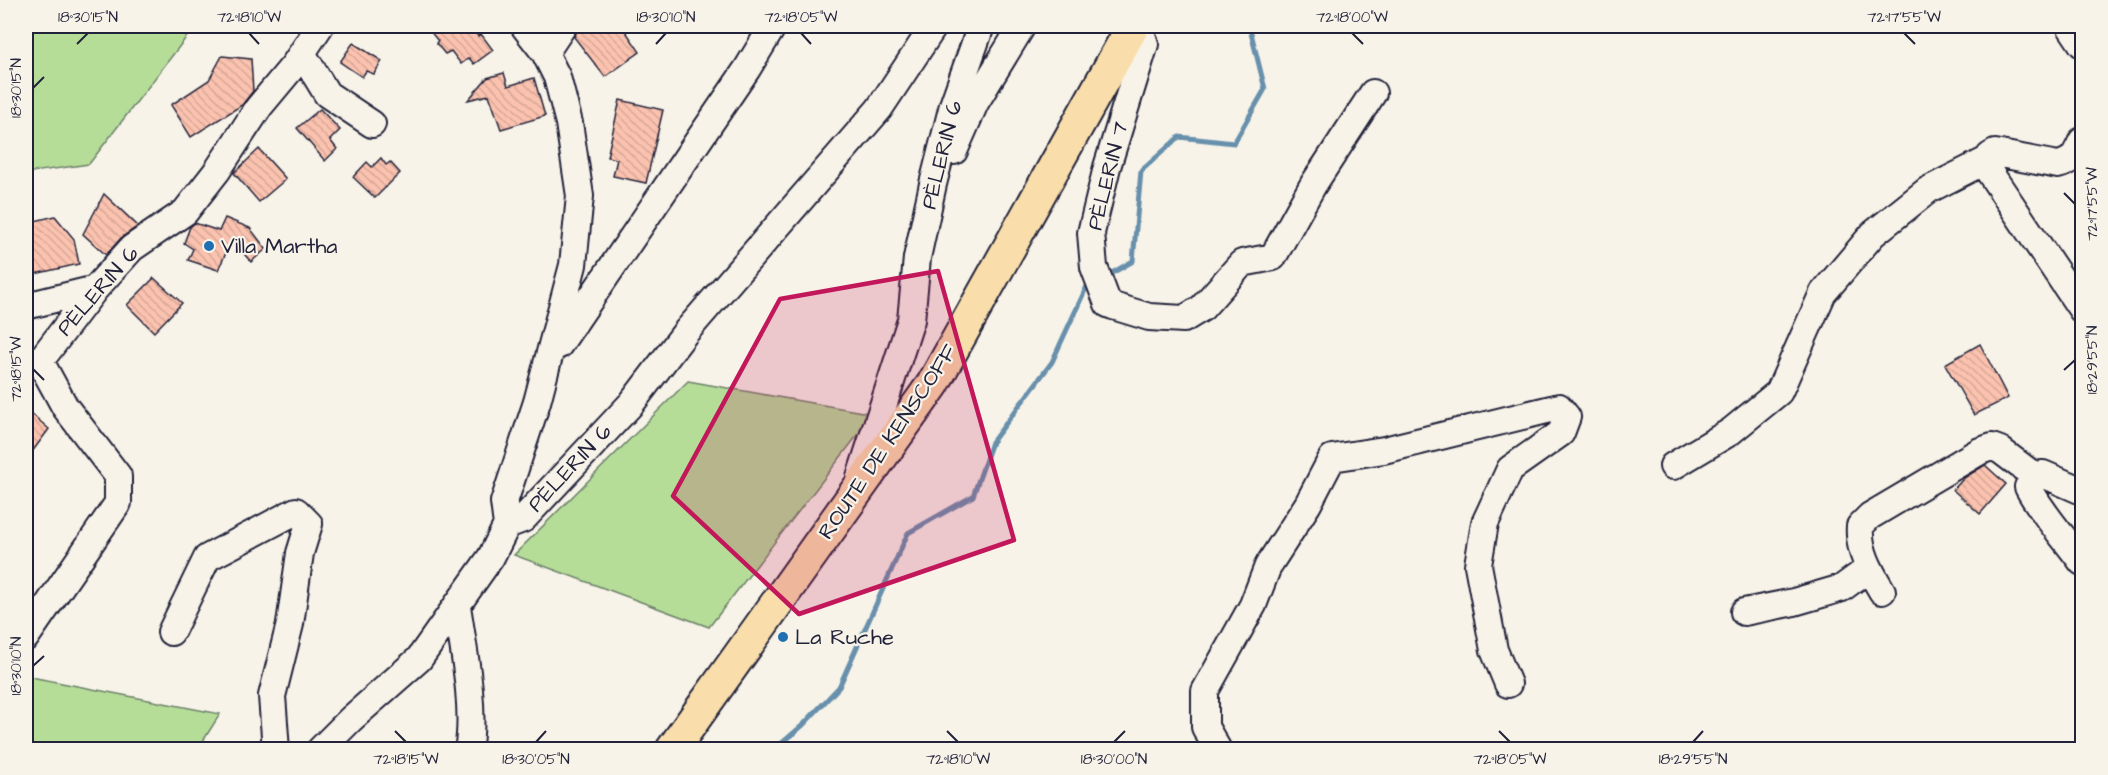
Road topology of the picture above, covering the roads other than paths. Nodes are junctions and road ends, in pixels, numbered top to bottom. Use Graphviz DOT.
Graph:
graph roads {
  1 [pos="320,26"];
  2 [pos="524,26"];
  3 [pos="563,26"];
  4 [pos="773,26"];
  5 [pos="934,26"];
  6 [pos="981,26"];
  7 [pos="1022,26"];
  8 [pos="1133,26"];
  9 [pos="1139,26"];
  10 [pos="2070,26"];
  11 [pos="2082,44"];
  12 [pos="302,52"];
  13 [pos="545,53"];
  14 [pos="1373,93"];
  15 [pos="372,124"];
  16 [pos="2082,141"];
  17 [pos="1988,160"];
  18 [pos="933,184"];
  19 [pos="95,289"];
  20 [pos="26,306"];
  21 [pos="2082,310"];
  22 [pos="547,363"];
  23 [pos="1673,466"];
  24 [pos="2033,475"];
  25 [pos="2082,491"];
  26 [pos="854,494"];
  27 [pos="507,525"];
  28 [pos="2082,562"];
  29 [pos="1868,569"];
  30 [pos="1882,591"];
  31 [pos="457,606"];
  32 [pos="1743,612"];
  33 [pos="171,632"];
  34 [pos="26,637"];
  35 [pos="1508,684"];
  36 [pos="276,750"];
  37 [pos="321,750"];
  38 [pos="468,750"];
  39 [pos="672,750"];
  40 [pos="1218,750"];
  1 -- 12 [label="street, PÈLERIN 6"];
  2 -- 13 [label="street, PÈLERIN 6"];
  3 -- 13 [label="street"];
  4 -- 22 [label="street"];
  5 -- 27 [label="street, PÈLERIN 6"];
  6 -- 18 [label="street, PÈLERIN 6"];
  7 -- 18 [label="street"];
  8 -- 26 [label="main road, ROUTE DE KENSCOFF"];
  9 -- 14 [label="street, PÈLERIN 7"];
  10 -- 11 [label="street"];
  12 -- 15 [label="street"];
  12 -- 19 [label="street, PÈLERIN 6"];
  13 -- 22 [label="street, PÈLERIN 6"];
  16 -- 17 [label="street"];
  17 -- 21 [label="street"];
  17 -- 23 [label="street"];
  18 -- 26 [label="street, PÈLERIN 6"];
  19 -- 20 [label="street"];
  19 -- 34 [label="street, PÈLERIN 6"];
  22 -- 27 [label="street, PÈLERIN 6"];
  24 -- 25 [label="street"];
  24 -- 28 [label="street"];
  24 -- 29 [label="street"];
  26 -- 39 [label="main road, ROUTE DE KENSCOFF"];
  27 -- 31 [label="street"];
  29 -- 30 [label="street"];
  29 -- 32 [label="street"];
  31 -- 37 [label="street"];
  31 -- 38 [label="street"];
  33 -- 36 [label="street"];
  35 -- 40 [label="street"];
}
